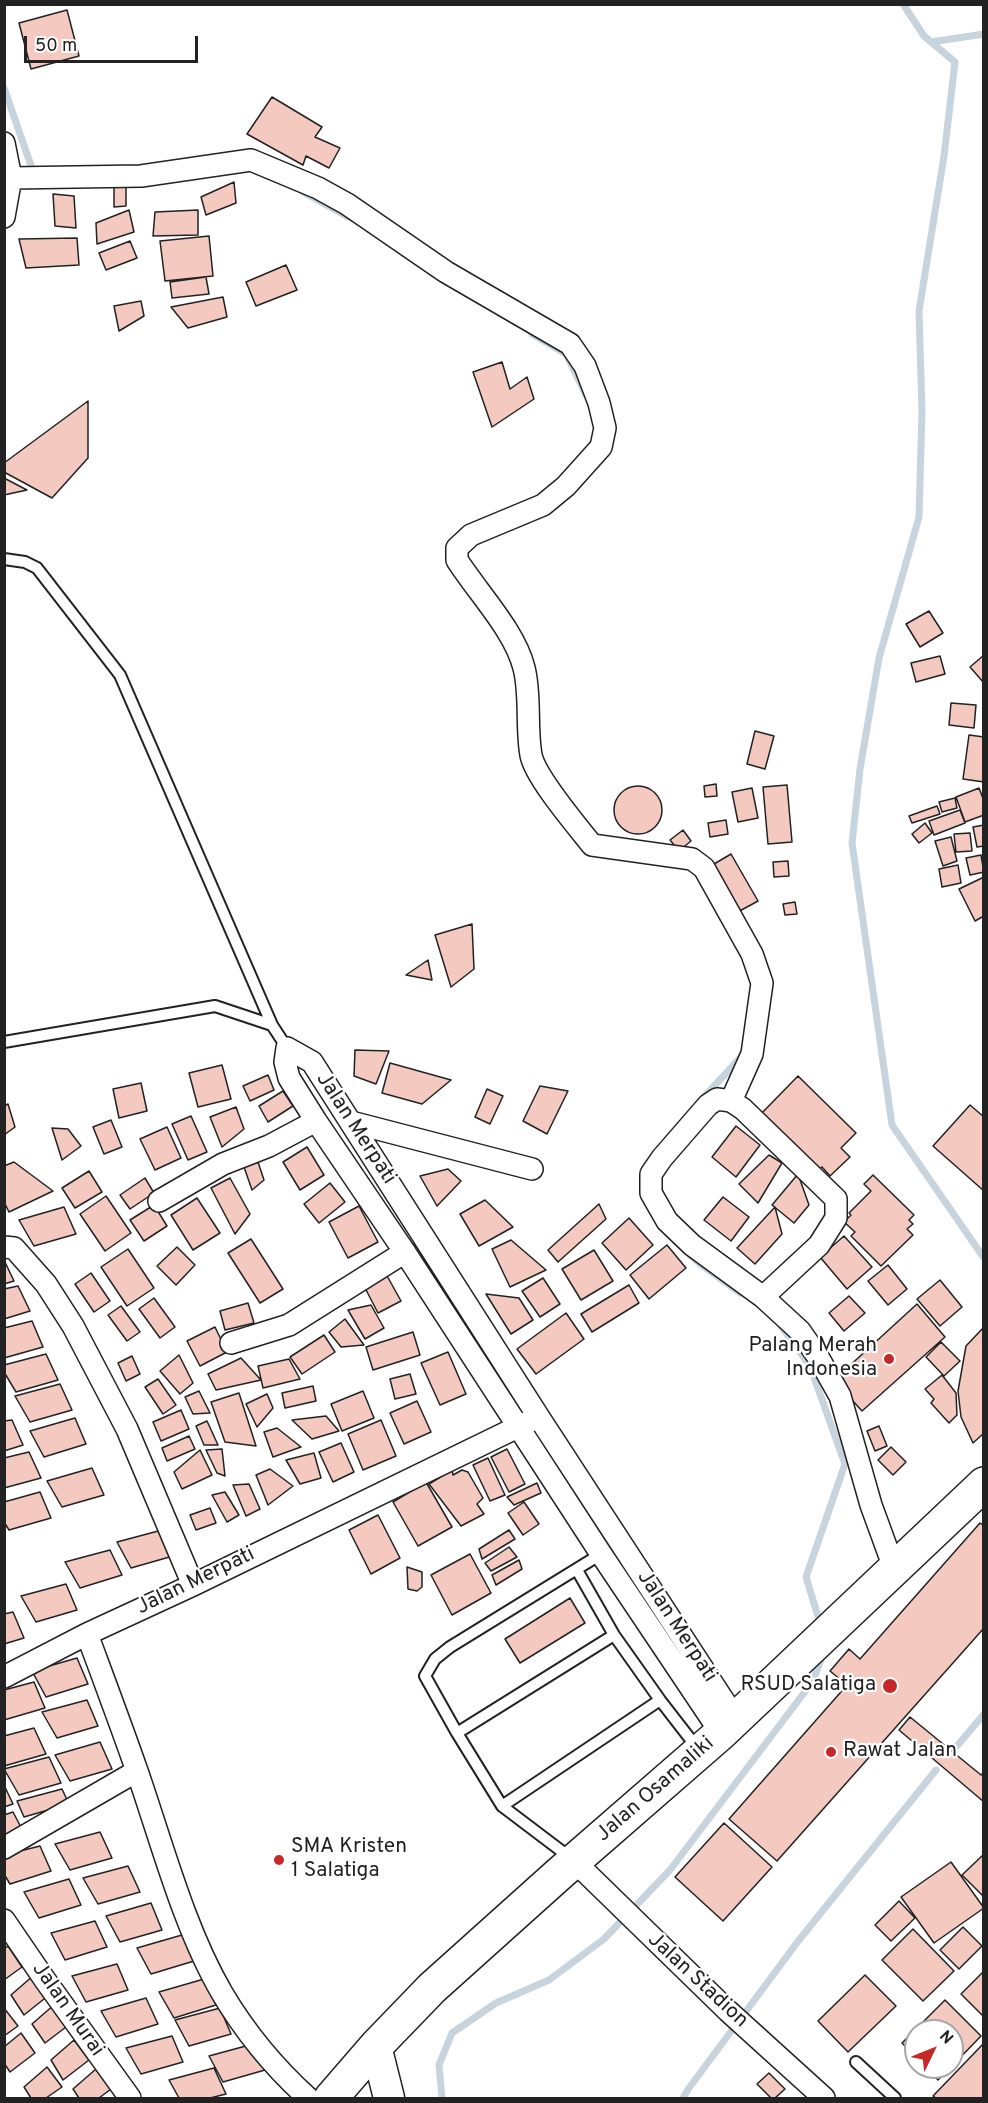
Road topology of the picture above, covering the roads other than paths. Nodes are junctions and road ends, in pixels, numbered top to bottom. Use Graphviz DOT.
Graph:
graph roads {
  1 [pos="4,143"];
  2 [pos="27,177"];
  3 [pos="4,217"];
  4 [pos="4,559"];
  5 [pos="272,1025"];
  6 [pos="4,1042"];
  7 [pos="287,1048"];
  8 [pos="731,1101"];
  9 [pos="316,1121"];
  10 [pos="351,1122"];
  11 [pos="532,1169"];
  12 [pos="159,1201"];
  13 [pos="4,1247"];
  14 [pos="405,1252"];
  15 [pos="763,1297"];
  16 [pos="231,1343"];
  17 [pos="538,1416"];
  18 [pos="519,1427"];
  19 [pos="984,1484"];
  20 [pos="601,1554"];
  21 [pos="894,1568"];
  22 [pos="578,1570"];
  23 [pos="193,1585"];
  24 [pos="87,1634"];
  25 [pos="614,1635"];
  26 [pos="4,1677"];
  27 [pos="660,1700"];
  28 [pos="457,1733"];
  29 [pos="719,1734"];
  30 [pos="137,1771"];
  31 [pos="502,1806"];
  32 [pos="4,1848"];
  33 [pos="574,1861"];
  34 [pos="4,1920"];
  35 [pos="376,2046"];
  36 [pos="855,2062"];
  37 [pos="130,2098"];
  38 [pos="308,2098"];
  39 [pos="332,2098"];
  40 [pos="389,2098"];
  41 [pos="824,2098"];
  42 [pos="895,2098"];
  1 -- 2 [label="street"];
  2 -- 3 [label="street"];
  2 -- 8 [label="street"];
  4 -- 5 [label="lane"];
  5 -- 6 [label="lane"];
  5 -- 7 [label="lane"];
  7 -- 9 [label="street, Jalan Merpati"];
  7 -- 10 [label="street, Jalan Merpati"];
  8 -- 15 [label="street"];
  8 -- 15 [label="street"];
  9 -- 12 [label="street"];
  9 -- 14 [label="street, Jalan Merpati"];
  10 -- 11 [label="street"];
  10 -- 17 [label="street, Jalan Merpati"];
  13 -- 23 [label="street"];
  14 -- 16 [label="street"];
  14 -- 18 [label="street, Jalan Merpati"];
  15 -- 21 [label="street"];
  17 -- 18 [label="street, Jalan Merpati"];
  17 -- 29 [label="street, Jalan Merpati"];
  18 -- 20 [label="street, Jalan Merpati"];
  18 -- 23 [label="street, Jalan Merpati"];
  19 -- 21 [label="main road, Jalan Osamaliki"];
  20 -- 22 [label="lane"];
  20 -- 29 [label="street, Jalan Merpati"];
  21 -- 29 [label="main road, Jalan Osamaliki"];
  22 -- 25 [label="lane"];
  22 -- 28 [label="lane"];
  23 -- 24 [label="street, Jalan Merpati"];
  24 -- 26 [label="street, Jalan Merpati"];
  24 -- 30 [label="street"];
  25 -- 27 [label="lane"];
  25 -- 28 [label="lane"];
  27 -- 29 [label="lane"];
  27 -- 31 [label="lane"];
  28 -- 31 [label="lane"];
  29 -- 33 [label="main road, Jalan Osamaliki"];
  30 -- 32 [label="street"];
  30 -- 38 [label="street"];
  31 -- 33 [label="lane"];
  33 -- 35 [label="main road, Jalan Osamaliki"];
  33 -- 41 [label="street, Jalan Stadion"];
  34 -- 37 [label="street, Jalan Murai"];
  35 -- 39 [label="main road, Jalan Osamaliki"];
  35 -- 40 [label="street"];
  36 -- 42 [label="lane"];
}
